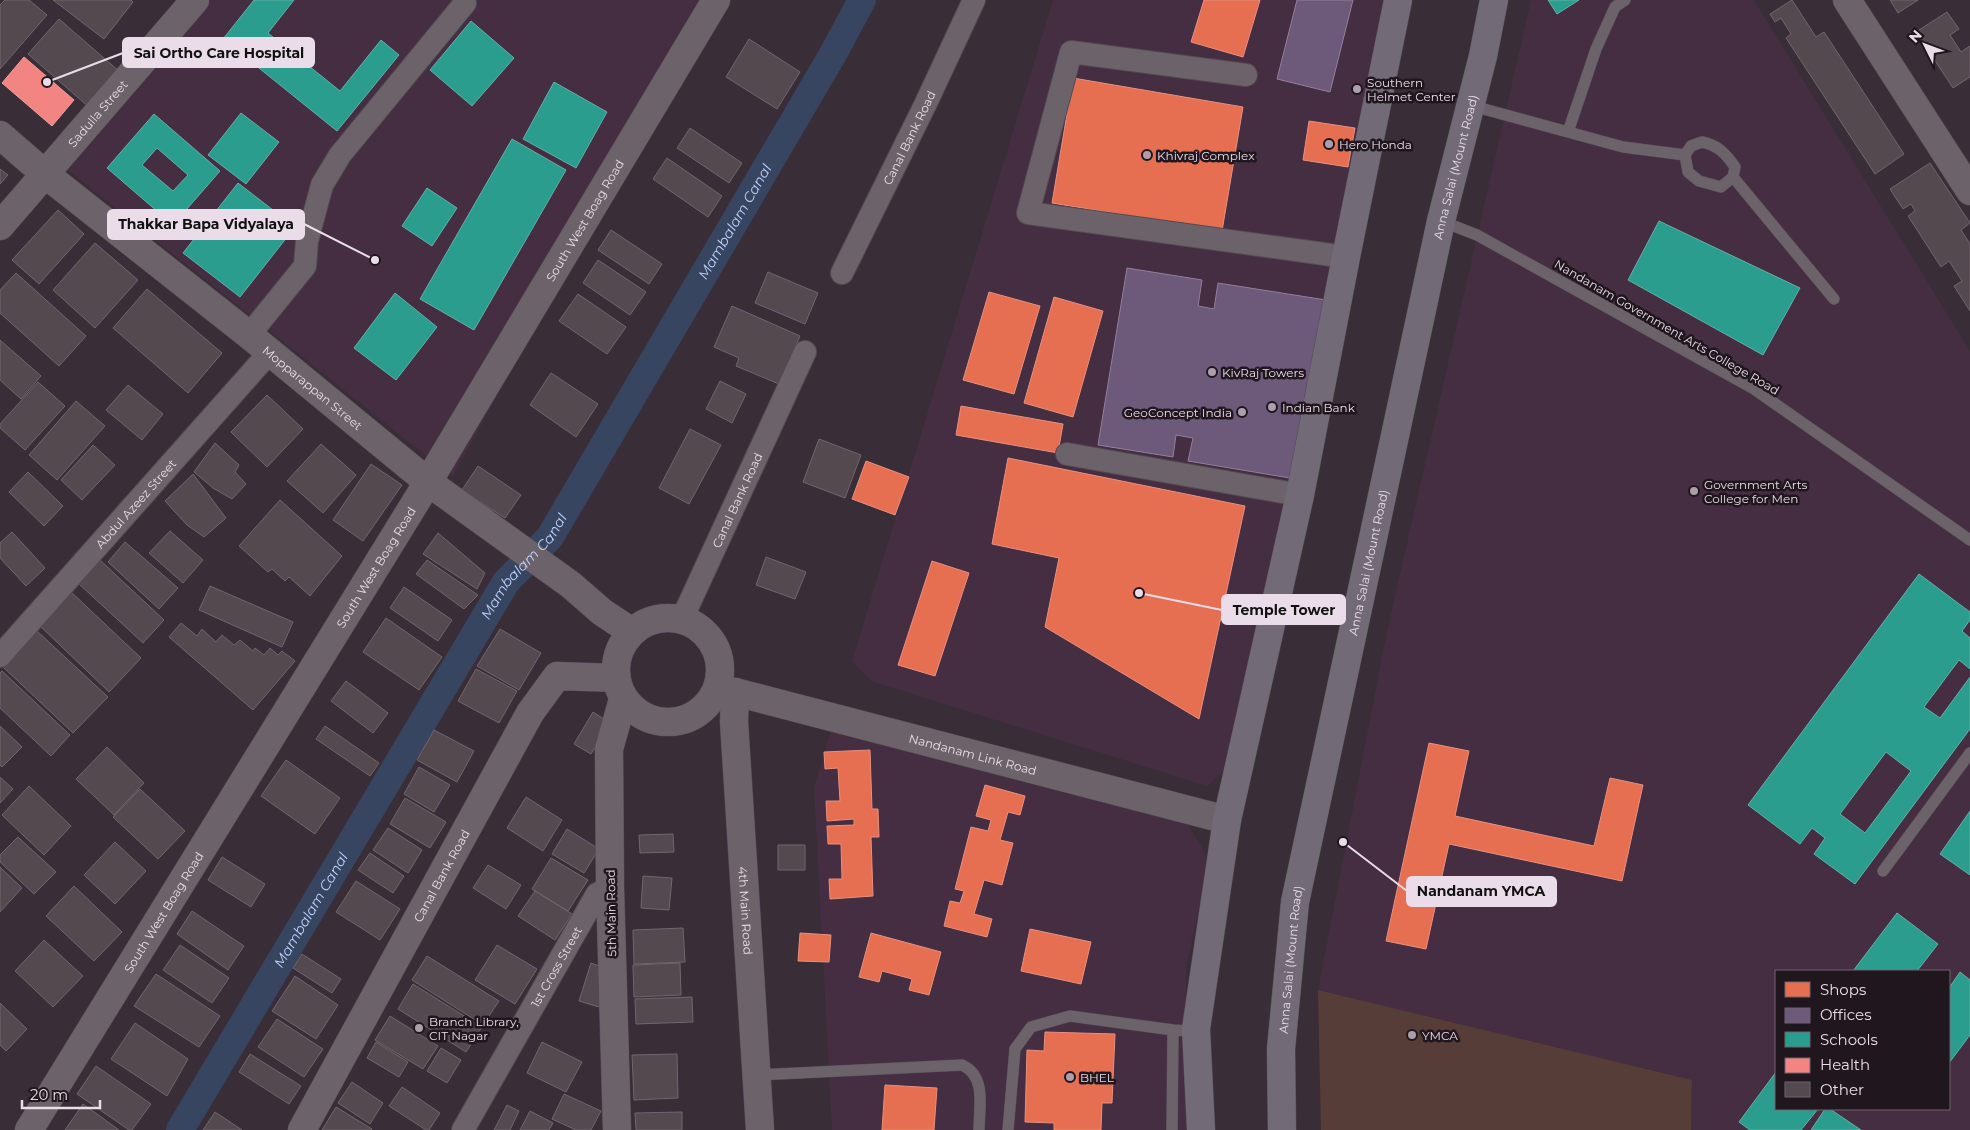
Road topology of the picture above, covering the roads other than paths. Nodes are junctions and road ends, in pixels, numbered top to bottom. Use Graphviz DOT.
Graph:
graph roads {
  1 [pos="194,0"];
  2 [pos="716,0"];
  3 [pos="974,0"];
  4 [pos="1398,0"];
  5 [pos="1494,0"];
  6 [pos="1510,0"];
  7 [pos="1625,0"];
  8 [pos="1846,0"];
  9 [pos="465,3"];
  10 [pos="1482,56"];
  11 [pos="1246,75"];
  12 [pos="1469,105"];
  13 [pos="1568,132"];
  14 [pos="0,135"];
  15 [pos="1685,155"];
  16 [pos="45,174"];
  17 [pos="1733,177"];
  18 [pos="1970,191"];
  19 [pos="1441,221"];
  20 [pos="0,226"];
  21 [pos="1346,257"];
  22 [pos="842,273"];
  23 [pos="1834,299"];
  24 [pos="250,335"];
  25 [pos="270,352"];
  26 [pos="805,352"];
  27 [pos="1067,454"];
  28 [pos="428,482"];
  29 [pos="1300,495"];
  30 [pos="1970,540"];
  31 [pos="682,619"];
  32 [pos="632,632"];
  33 [pos="0,656"];
  34 [pos="619,688"];
  35 [pos="726,690"];
  36 [pos="1970,753"];
  37 [pos="1227,820"];
  38 [pos="1882,871"];
  39 [pos="610,888"];
  40 [pos="1184,1030"];
  41 [pos="757,1075"];
  42 [pos="29,1130"];
  43 [pos="302,1130"];
  44 [pos="463,1130"];
  45 [pos="617,1130"];
  46 [pos="760,1130"];
  47 [pos="979,1130"];
  48 [pos="1008,1130"];
  49 [pos="1172,1130"];
  50 [pos="1200,1130"];
  51 [pos="1282,1130"];
  1 -- 16 [label="street, Sadulla Street"];
  2 -- 28 [label="street, South West Boag Road"];
  3 -- 22 [label="street, Canal Bank Road"];
  4 -- 21 [label="main road"];
  5 -- 10 [label="main road, Anna Salai (Mount Road)"];
  6 -- 10 [label="main road"];
  7 -- 13 [label="lane"];
  8 -- 18 [label="street"];
  9 -- 24 [label="street"];
  10 -- 12 [label="main road, Anna Salai (Mount Road)"];
  11 -- 21 [label="street"];
  12 -- 13 [label="lane"];
  12 -- 19 [label="main road, Anna Salai (Mount Road)"];
  13 -- 15 [label="lane"];
  14 -- 16 [label="street, Mopparappan Street"];
  15 -- 17 [label="lane"];
  15 -- 17 [label="lane"];
  16 -- 20 [label="street, Sadulla Street"];
  16 -- 24 [label="street, Mopparappan Street"];
  17 -- 23 [label="lane"];
  19 -- 30 [label="lane, Nandanam Government Arts College Road"];
  19 -- 51 [label="main road, Anna Salai (Mount Road)"];
  21 -- 29 [label="main road"];
  24 -- 25 [label="street, Mopparappan Street"];
  25 -- 28 [label="street, Mopparappan Street"];
  25 -- 33 [label="street, Abdul Azeez Street"];
  26 -- 31 [label="street, Canal Bank Road"];
  27 -- 29 [label="street"];
  28 -- 32 [label="street, Mopparappan Street"];
  28 -- 42 [label="street, South West Boag Road"];
  29 -- 37 [label="main road"];
  31 -- 32 [label="street"];
  31 -- 35 [label="street"];
  32 -- 34 [label="street"];
  34 -- 35 [label="street"];
  34 -- 39 [label="street, 5th Main Road"];
  34 -- 43 [label="street, Canal Bank Road"];
  35 -- 37 [label="street, Nandanam Link Road"];
  35 -- 41 [label="street, 4th Main Road"];
  36 -- 38 [label="lane"];
  37 -- 40 [label="main road"];
  39 -- 44 [label="street, 1st Cross Street"];
  39 -- 45 [label="street, 5th Main Road"];
  40 -- 48 [label="lane"];
  40 -- 49 [label="lane"];
  40 -- 50 [label="main road"];
  41 -- 46 [label="street, 4th Main Road"];
  41 -- 47 [label="lane"];
}
